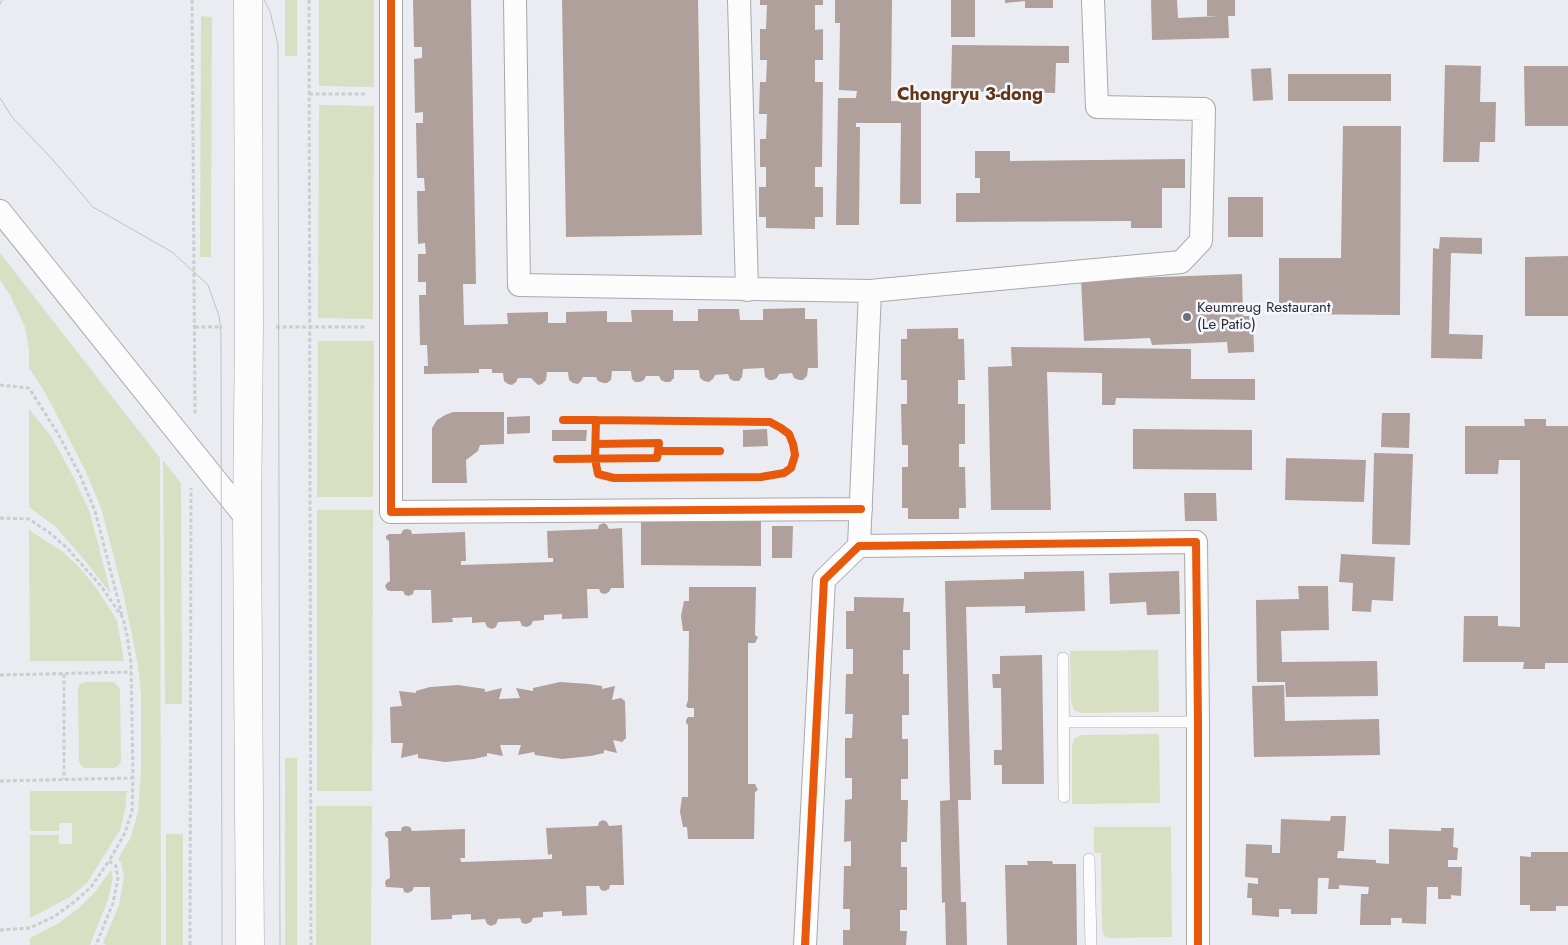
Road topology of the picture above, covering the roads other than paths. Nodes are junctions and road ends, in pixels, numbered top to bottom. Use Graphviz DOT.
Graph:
graph roads {
  1 [pos="248,0"];
  2 [pos="391,0"];
  3 [pos="515,0"];
  4 [pos="739,0"];
  5 [pos="1093,0"];
  6 [pos="0,211"];
  7 [pos="746,290"];
  8 [pos="870,291"];
  9 [pos="861,509"];
  10 [pos="247,520"];
  11 [pos="859,546"];
  12 [pos="1062,658"];
  13 [pos="1063,722"];
  14 [pos="1198,722"];
  15 [pos="1064,797"];
  16 [pos="1089,859"];
  17 [pos="250,945"];
  18 [pos="805,945"];
  19 [pos="1091,945"];
  20 [pos="1198,945"];
  1 -- 10 [label="street"];
  2 -- 9 [label="street"];
  3 -- 7 [label="street"];
  4 -- 7 [label="street"];
  5 -- 8 [label="street"];
  6 -- 10 [label="street"];
  7 -- 8 [label="street"];
  8 -- 9 [label="street"];
  9 -- 11 [label="street"];
  10 -- 17 [label="street"];
  11 -- 14 [label="street"];
  11 -- 18 [label="street"];
  12 -- 13 [label="lane"];
  13 -- 14 [label="lane"];
  13 -- 15 [label="lane"];
  14 -- 20 [label="street"];
  16 -- 19 [label="lane"];
}
